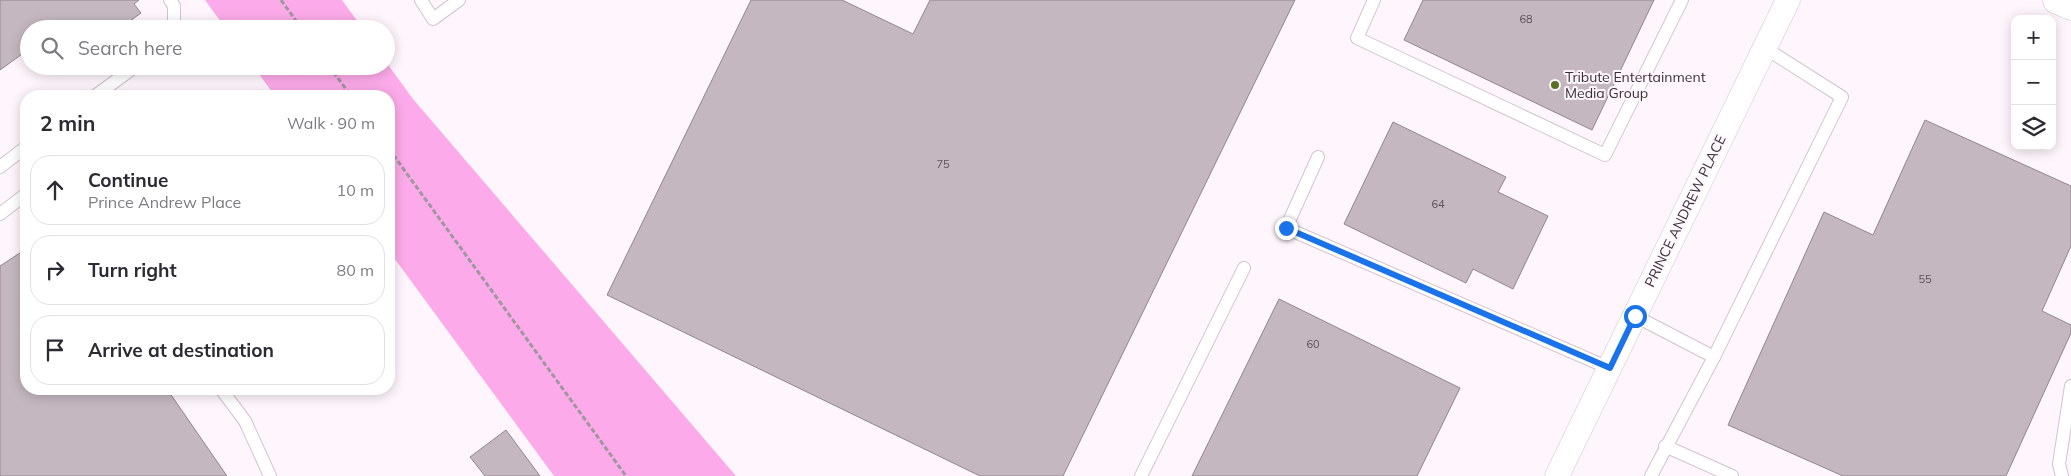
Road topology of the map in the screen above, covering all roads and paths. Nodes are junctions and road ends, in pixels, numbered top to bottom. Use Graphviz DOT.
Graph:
graph roads {
  1 [pos="170,0"];
  2 [pos="281,0"];
  3 [pos="421,0"];
  4 [pos="459,0"];
  5 [pos="1374,0"];
  6 [pos="1682,0"];
  7 [pos="1788,0"];
  8 [pos="2057,0"];
  9 [pos="2071,6"];
  10 [pos="174,20"];
  11 [pos="295,20"];
  12 [pos="1765,48"];
  13 [pos="124,75"];
  14 [pos="336,75"];
  15 [pos="103,90"];
  16 [pos="347,90"];
  17 [pos="20,152"];
  18 [pos="395,156"];
  19 [pos="1318,157"];
  20 [pos="0,167"];
  21 [pos="20,199"];
  22 [pos="0,214"];
  23 [pos="1244,268"];
  24 [pos="1635,316"];
  25 [pos="1714,357"];
  26 [pos="1610,368"];
  27 [pos="2071,386"];
  28 [pos="226,395"];
  29 [pos="1665,446"];
  30 [pos="2060,470"];
  31 [pos="270,476"];
  32 [pos="626,476"];
  33 [pos="1141,476"];
  34 [pos="1557,476"];
  35 [pos="1651,476"];
  36 [pos="1732,476"];
  37 [pos="2053,476"];
  1 -- 10 [label="lane"];
  2 -- 11 [label="path"];
  3 -- 4 [label="lane"];
  5 -- 6 [label="lane"];
  7 -- 12 [label="street, PRINCE ANDREW PLACE"];
  8 -- 9 [label="street"];
  12 -- 24 [label="street, PRINCE ANDREW PLACE"];
  12 -- 25 [label="lane"];
  13 -- 15 [label="lane"];
  14 -- 16 [label="path"];
  17 -- 20 [label="lane"];
  18 -- 32 [label="path"];
  19 -- 26 [label="lane"];
  21 -- 22 [label="lane"];
  23 -- 33 [label="lane"];
  24 -- 25 [label="lane"];
  24 -- 26 [label="street, PRINCE ANDREW PLACE"];
  25 -- 29 [label="lane"];
  26 -- 34 [label="street, PRINCE ANDREW PLACE"];
  27 -- 30 [label="lane"];
  28 -- 31 [label="lane"];
  29 -- 35 [label="lane"];
  29 -- 36 [label="lane"];
  30 -- 37 [label="lane"];
}
